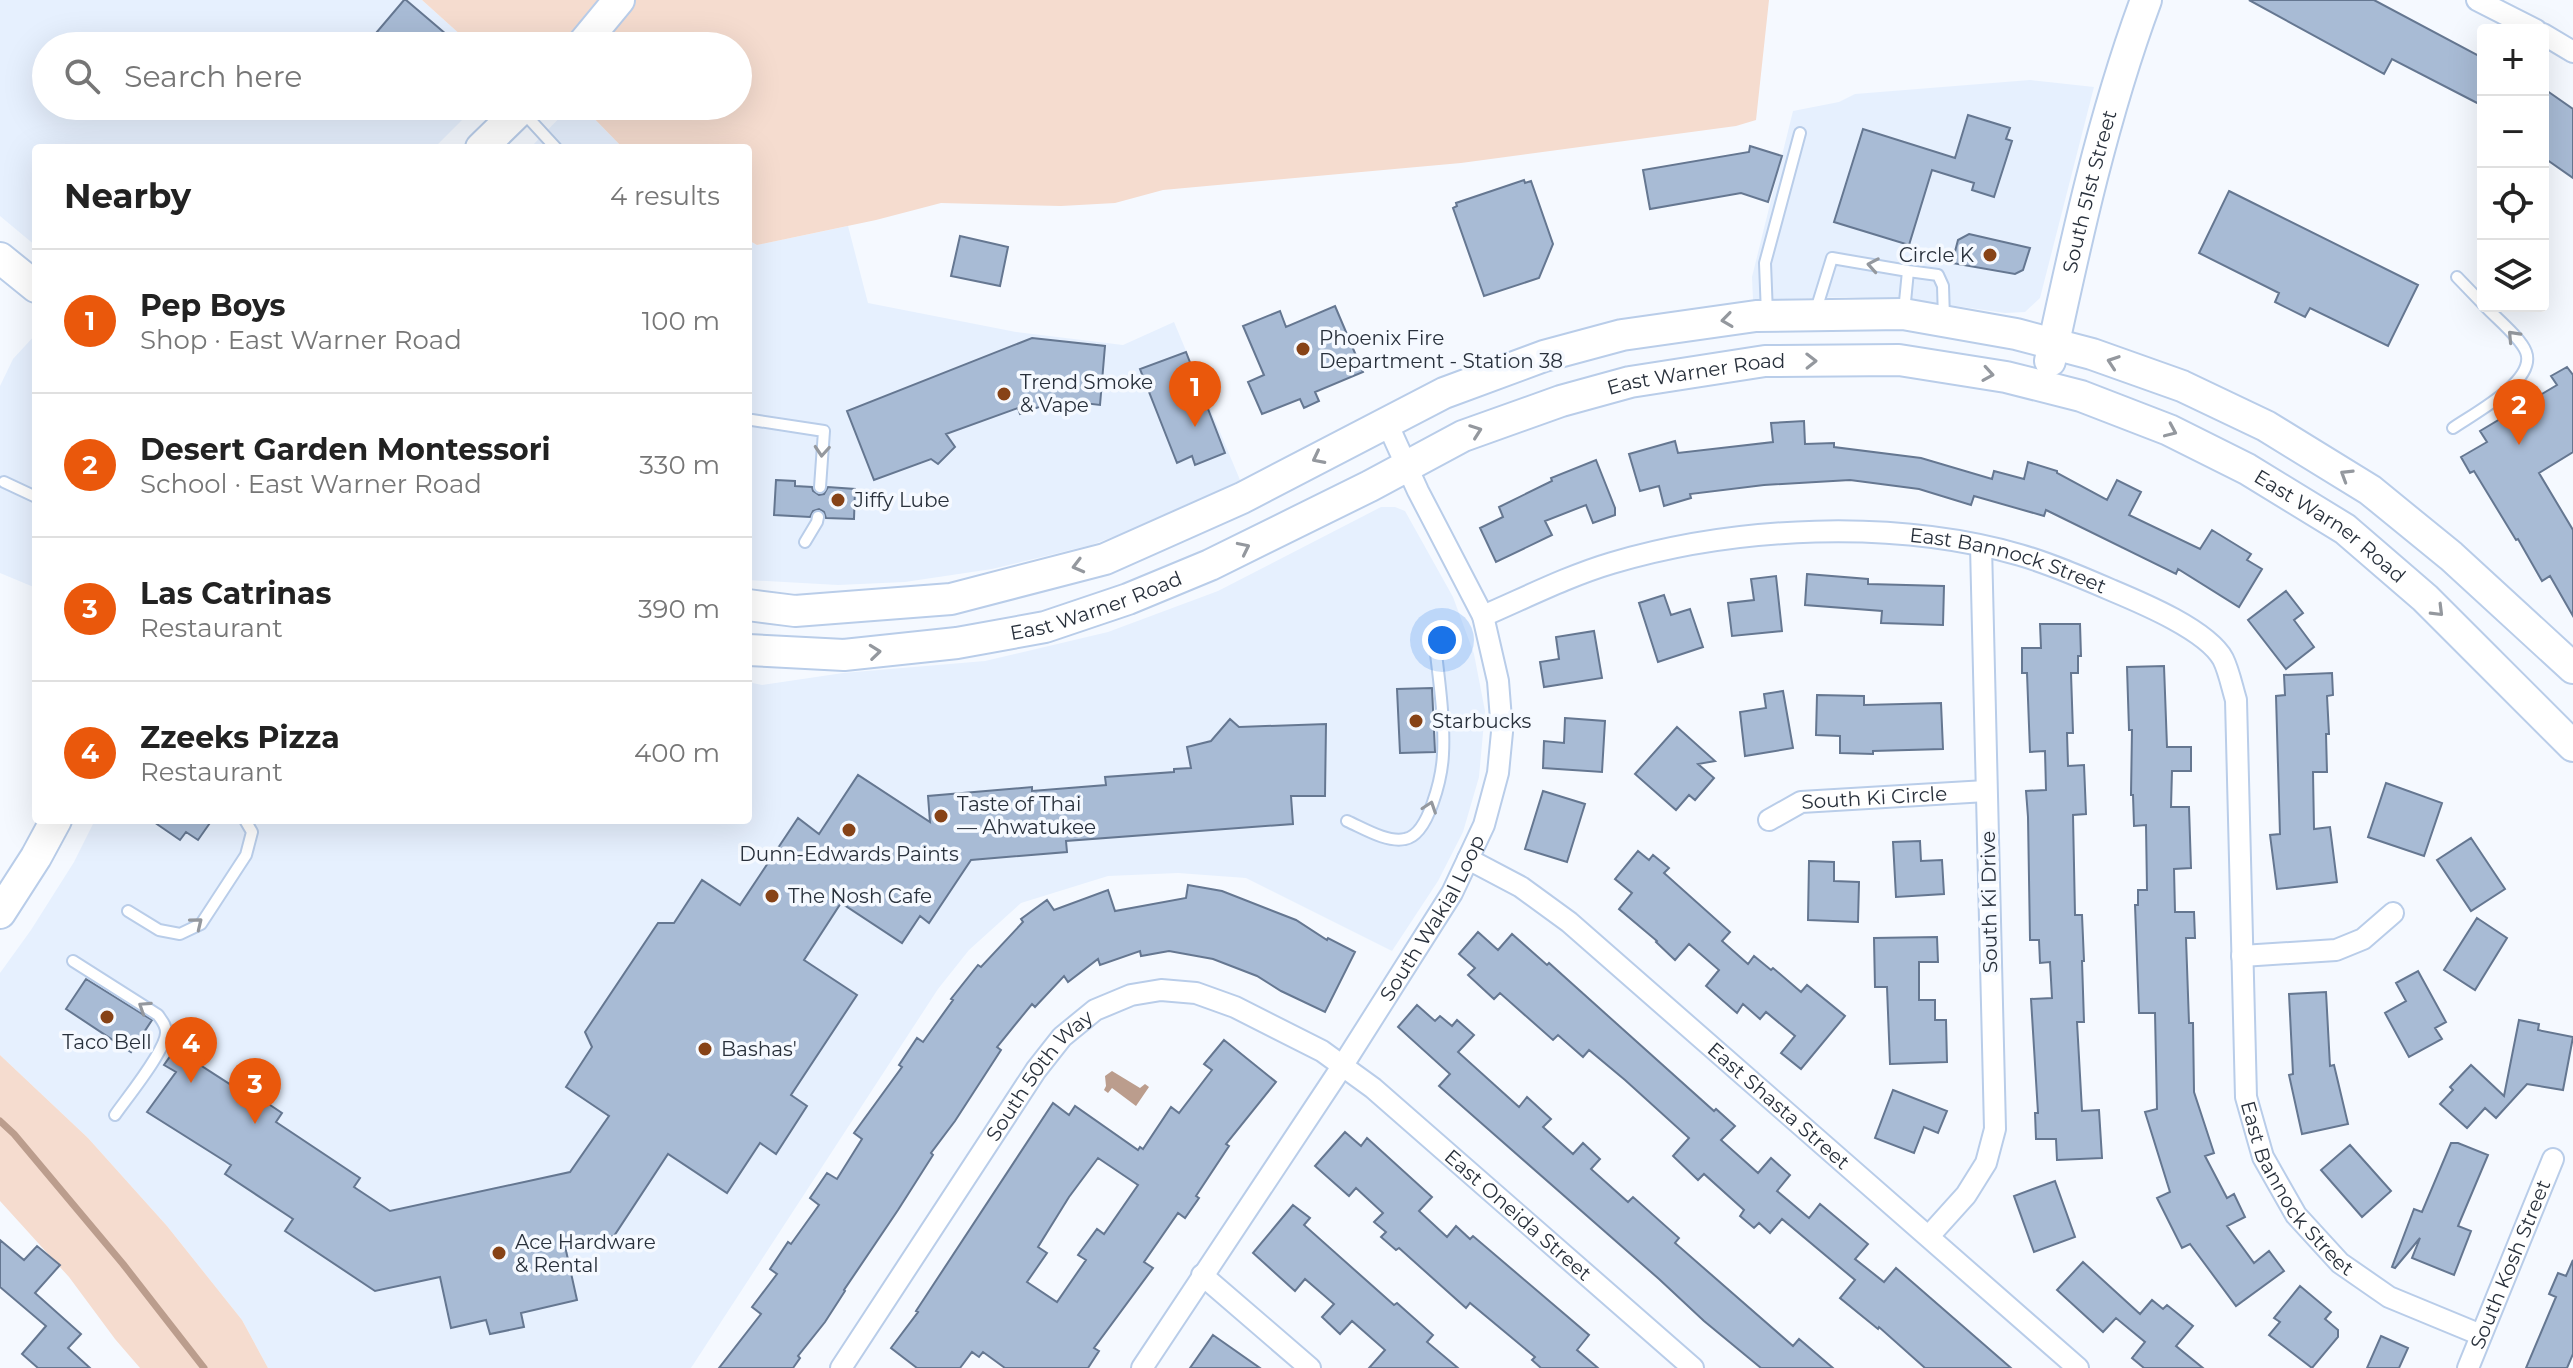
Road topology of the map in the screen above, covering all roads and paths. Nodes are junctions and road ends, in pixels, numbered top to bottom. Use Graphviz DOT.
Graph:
graph roads {
  1 [pos="619,0"];
  2 [pos="2146,0"];
  3 [pos="2477,0"];
  4 [pos="2524,24"];
  5 [pos="593,32"];
  6 [pos="2549,38"];
  7 [pos="2573,52"];
  8 [pos="510,120"];
  9 [pos="533,120"];
  10 [pos="1800,133"];
  11 [pos="485,144"];
  12 [pos="553,144"];
  13 [pos="0,258"];
  14 [pos="1908,271"];
  15 [pos="2457,277"];
  16 [pos="32,284"];
  17 [pos="2477,298"];
  18 [pos="2491,312"];
  19 [pos="1903,314"];
  20 [pos="1815,315"];
  21 [pos="1768,316"];
  22 [pos="1945,321"];
  23 [pos="2054,344"];
  24 [pos="2045,387"];
  25 [pos="752,420"];
  26 [pos="1387,423"];
  27 [pos="2453,428"];
  28 [pos="1406,465"];
  29 [pos="4,482"];
  30 [pos="820,487"];
  31 [pos="32,495"];
  32 [pos="818,517"];
  33 [pos="2409,522"];
  34 [pos="1152,540"];
  35 [pos="805,542"];
  36 [pos="1981,546"];
  37 [pos="2380,559"];
  38 [pos="1173,580"];
  39 [pos="752,606"];
  40 [pos="1483,616"];
  41 [pos="1434,637"];
  42 [pos="752,650"];
  43 [pos="2573,668"];
  44 [pos="2573,746"];
  45 [pos="1986,791"];
  46 [pos="1769,820"];
  47 [pos="1347,821"];
  48 [pos="54,824"];
  49 [pos="247,824"];
  50 [pos="1468,859"];
  51 [pos="128,911"];
  52 [pos="0,913"];
  53 [pos="2393,913"];
  54 [pos="2242,956"];
  55 [pos="73,961"];
  56 [pos="1343,1065"];
  57 [pos="115,1115"];
  58 [pos="2553,1159"];
  59 [pos="1929,1236"];
  60 [pos="1202,1275"];
  61 [pos="2481,1335"];
  62 [pos="841,1368"];
  63 [pos="1142,1368"];
  64 [pos="1310,1368"];
  65 [pos="1693,1368"];
  66 [pos="2078,1368"];
  67 [pos="2468,1368"];
  1 -- 5 [label="main road"];
  2 -- 23 [label="main road, South 51st Street"];
  3 -- 4 [label="street"];
  6 -- 7 [label="street"];
  8 -- 11 [label="main road"];
  9 -- 12 [label="lane"];
  10 -- 21 [label="lane"];
  13 -- 16 [label="main road"];
  14 -- 19 [label="lane"];
  14 -- 20 [label="lane, one-way"];
  14 -- 22 [label="lane"];
  15 -- 17 [label="lane"];
  27 -- 18 [label="lane, one-way"];
  19 -- 20 [label="main road, East Warner Road"];
  19 -- 22 [label="main road, East Warner Road"];
  20 -- 21 [label="main road, East Warner Road"];
  21 -- 26 [label="main road, East Warner Road, one-way"];
  22 -- 23 [label="main road, East Warner Road"];
  23 -- 24 [label="main road, South 51st Street"];
  33 -- 23 [label="main road, East Warner Road, one-way"];
  28 -- 24 [label="main road, East Warner Road, one-way"];
  24 -- 37 [label="main road, East Warner Road, one-way"];
  25 -- 30 [label="lane, one-way"];
  26 -- 28 [label="street, South Wakial Loop"];
  26 -- 34 [label="main road, East Warner Road, one-way"];
  38 -- 28 [label="main road, East Warner Road, one-way"];
  28 -- 40 [label="street, South Wakial Loop"];
  29 -- 31 [label="lane"];
  32 -- 35 [label="lane"];
  33 -- 37 [label="main road"];
  33 -- 43 [label="main road, East Warner Road"];
  34 -- 38 [label="main road"];
  34 -- 39 [label="main road, East Warner Road, one-way"];
  36 -- 40 [label="street, East Bannock Street"];
  36 -- 45 [label="street, South Ki Drive"];
  36 -- 54 [label="street, East Bannock Street"];
  37 -- 44 [label="main road, East Warner Road, one-way"];
  42 -- 38 [label="main road, East Warner Road, one-way"];
  40 -- 50 [label="street, South Wakial Loop"];
  47 -- 41 [label="lane, one-way"];
  45 -- 46 [label="street, South Ki Circle"];
  45 -- 59 [label="street, South Ki Drive"];
  48 -- 52 [label="main road"];
  51 -- 49 [label="lane, one-way"];
  50 -- 56 [label="street, South Wakial Loop"];
  50 -- 59 [label="street, East Shasta Street"];
  53 -- 54 [label="street"];
  54 -- 61 [label="street, East Bannock Street"];
  57 -- 55 [label="lane, one-way"];
  56 -- 60 [label="street, South Wakial Loop"];
  56 -- 62 [label="street, South 50th Way"];
  56 -- 65 [label="street, East Oneida Street"];
  58 -- 61 [label="street, South Kosh Street"];
  59 -- 66 [label="street, East Shasta Street"];
  60 -- 63 [label="street, South Wakial Loop"];
  60 -- 64 [label="street"];
  61 -- 67 [label="street, South Kosh Street"];
}
